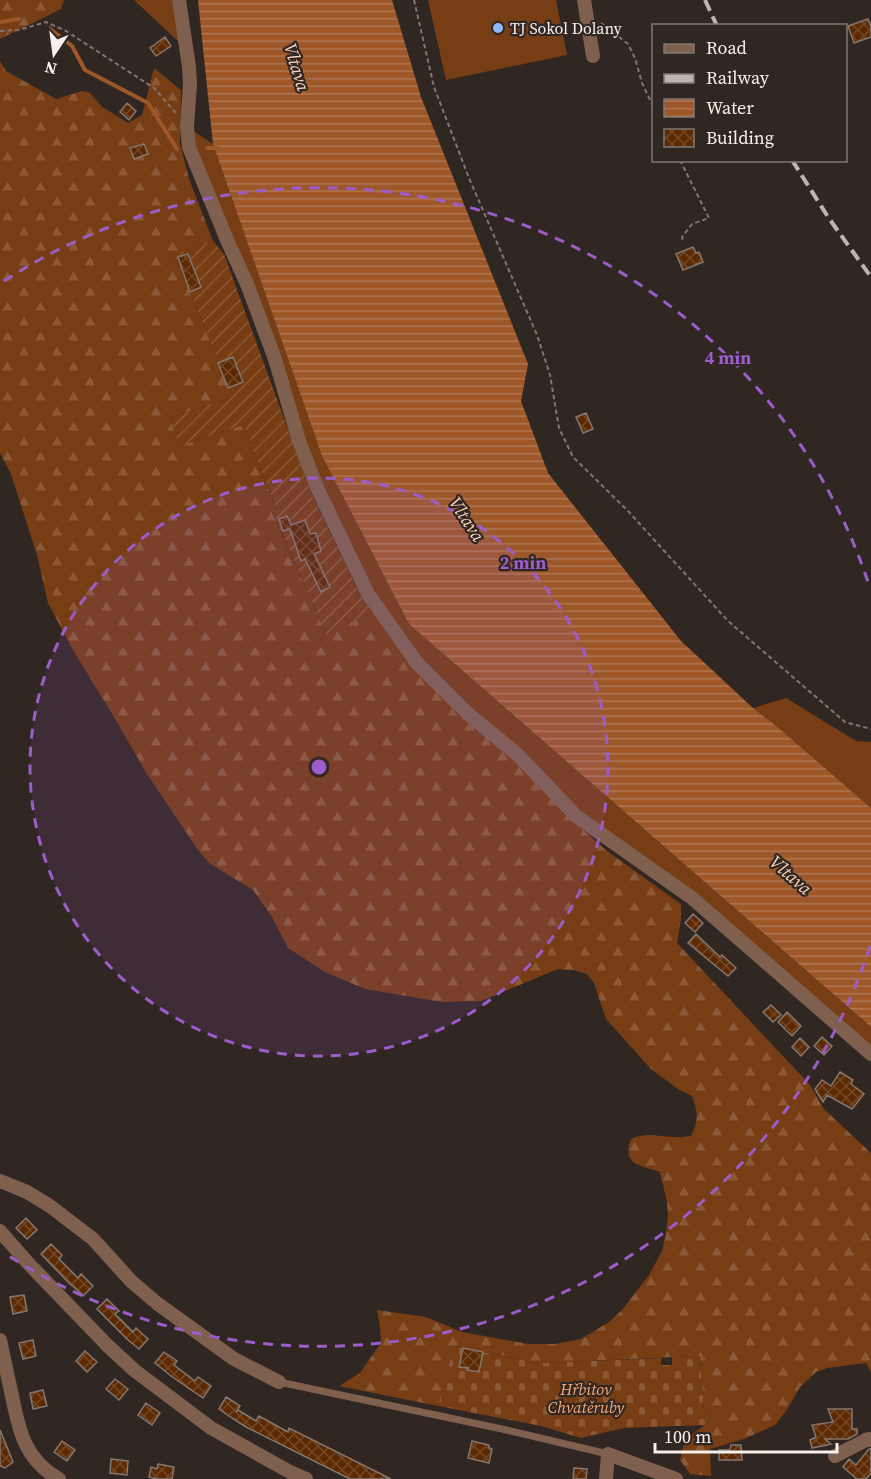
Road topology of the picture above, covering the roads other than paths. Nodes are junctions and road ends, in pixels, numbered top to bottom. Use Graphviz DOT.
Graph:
graph roads {
  1 [pos="179,0"];
  2 [pos="585,6"];
  3 [pos="593,56"];
  4 [pos="871,1054"];
  5 [pos="0,1181"];
  6 [pos="2,1238"];
  7 [pos="0,1340"];
  8 [pos="279,1383"];
  9 [pos="871,1440"];
  10 [pos="608,1454"];
  11 [pos="835,1456"];
  12 [pos="59,1479"];
  13 [pos="306,1479"];
  14 [pos="606,1479"];
  15 [pos="676,1479"];
  1 -- 4 [label="street"];
  2 -- 3 [label="street"];
  5 -- 8 [label="street"];
  6 -- 13 [label="street"];
  7 -- 12 [label="street"];
  8 -- 10 [label="lane"];
  9 -- 11 [label="street"];
  10 -- 14 [label="street"];
  10 -- 15 [label="street"];
}
